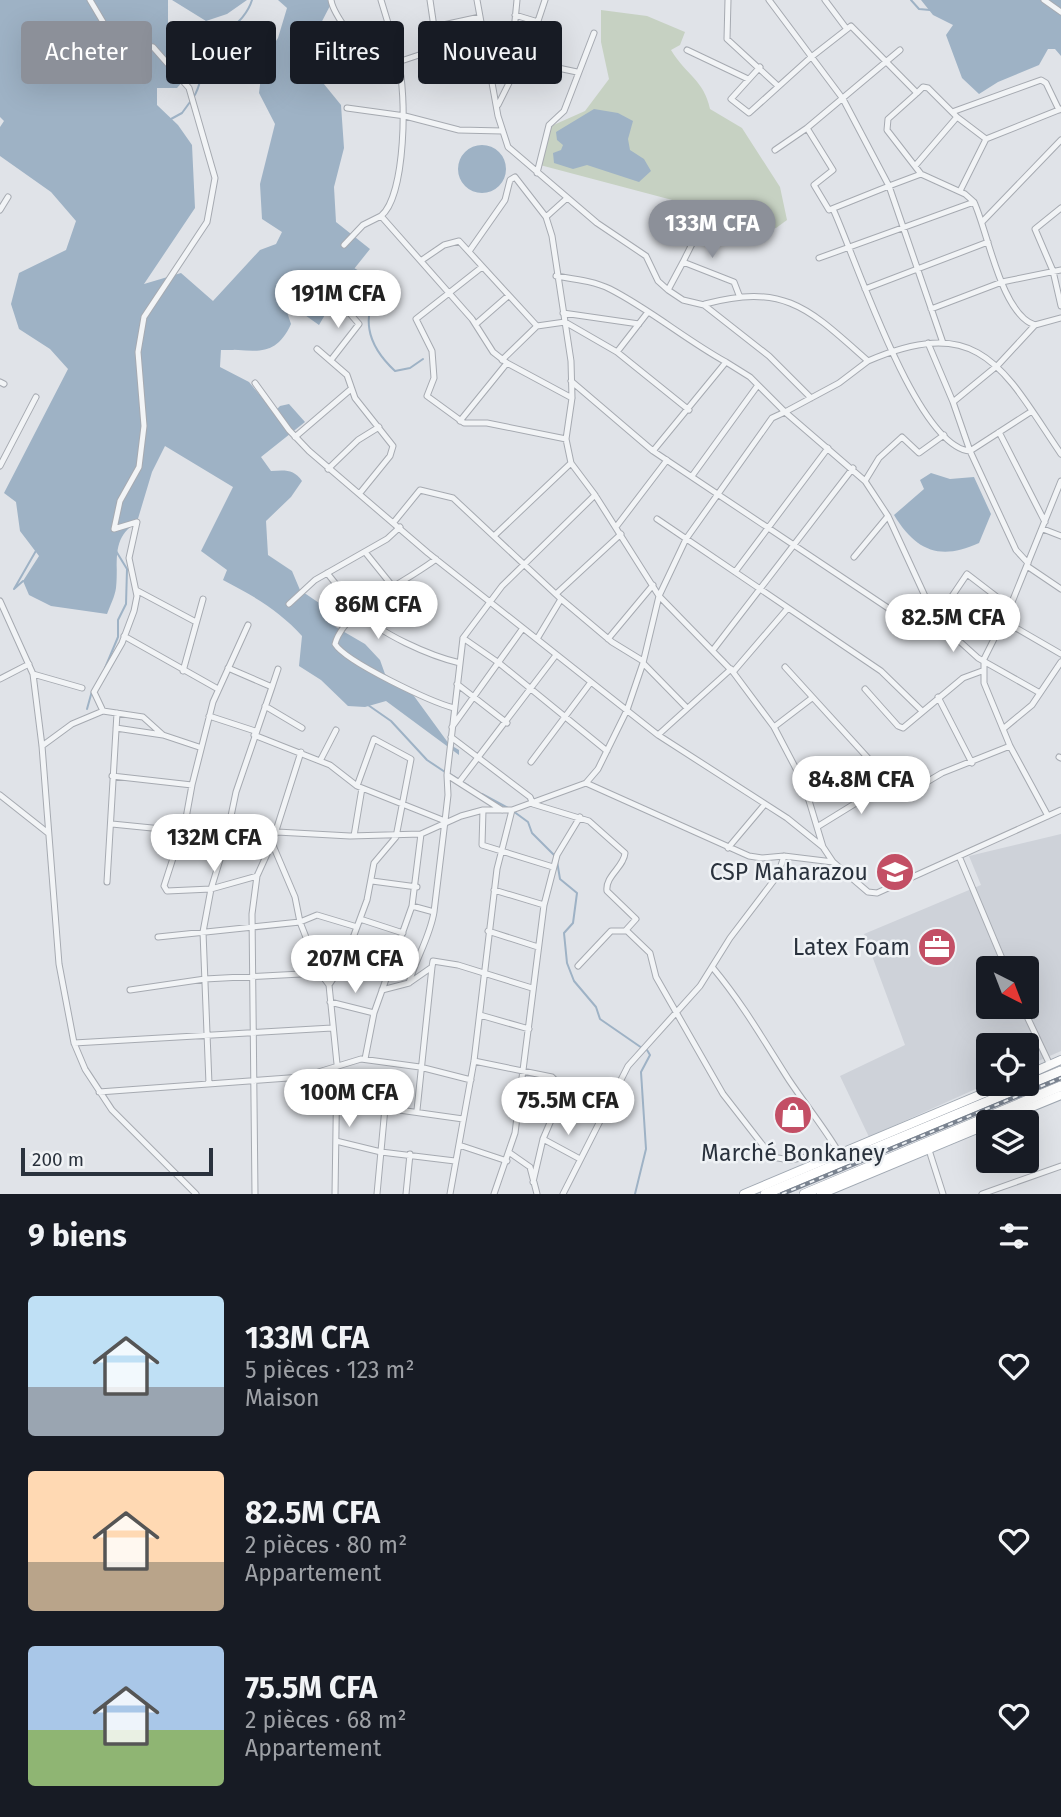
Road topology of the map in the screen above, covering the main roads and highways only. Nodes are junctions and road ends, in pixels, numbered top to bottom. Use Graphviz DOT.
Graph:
graph roads {
  1 [pos="1061,1060"];
  2 [pos="1039,1070"];
  3 [pos="1061,1071"];
  4 [pos="1061,1086"];
  5 [pos="1061,1095"];
  6 [pos="978,1096"];
  7 [pos="1024,1110"];
  8 [pos="976,1130"];
  9 [pos="744,1194"];
  10 [pos="765,1194"];
  11 [pos="804,1194"];
  12 [pos="821,1194"];
  1 -- 2 [label="main road"];
  3 -- 10 [label="highway"];
  4 -- 11 [label="highway"];
  5 -- 7 [label="main road"];
  6 -- 9 [label="main road"];
  8 -- 12 [label="main road"];
}
